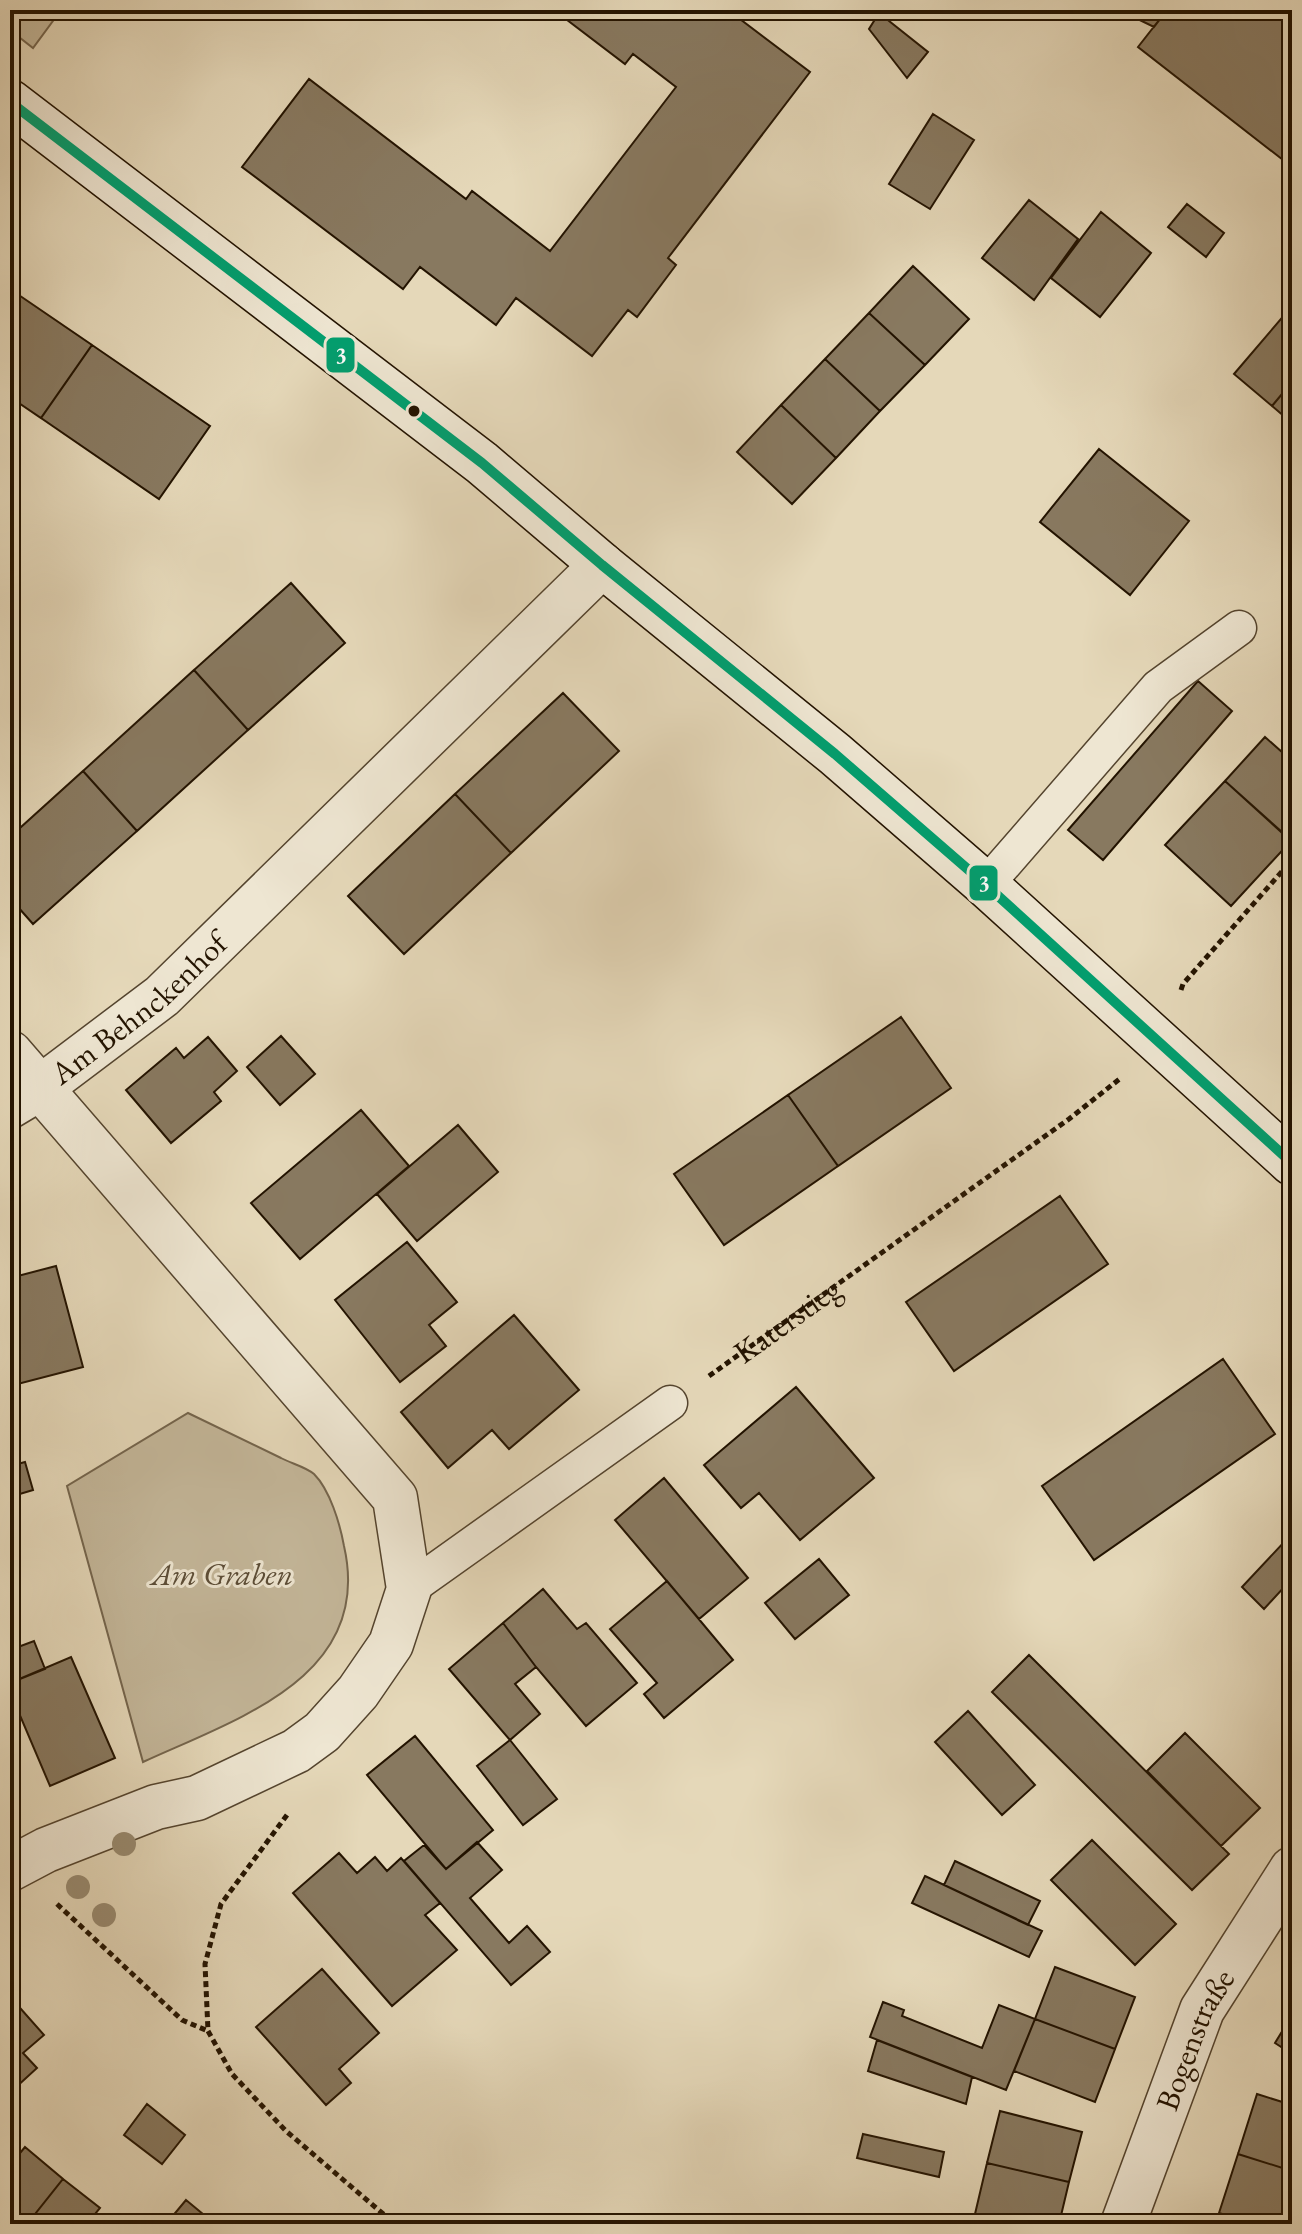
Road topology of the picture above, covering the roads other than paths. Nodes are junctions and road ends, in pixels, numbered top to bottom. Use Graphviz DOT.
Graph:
graph roads {
  1 [pos="10,102"];
  2 [pos="602,565"];
  3 [pos="1239,628"];
  4 [pos="986,885"];
  5 [pos="10,1053"];
  6 [pos="25,1097"];
  7 [pos="1292,1163"];
  8 [pos="670,1403"];
  9 [pos="409,1589"];
  10 [pos="10,1869"];
  11 [pos="1292,1869"];
  12 [pos="1123,2224"];
  1 -- 2 [label="street"];
  2 -- 4 [label="street"];
  2 -- 6 [label="street, Am Behnckenhof"];
  3 -- 4 [label="lane"];
  4 -- 7 [label="street"];
  5 -- 6 [label="street"];
  6 -- 9 [label="street"];
  8 -- 9 [label="lane"];
  9 -- 10 [label="street"];
  11 -- 12 [label="street, Bogenstraße"];
}
